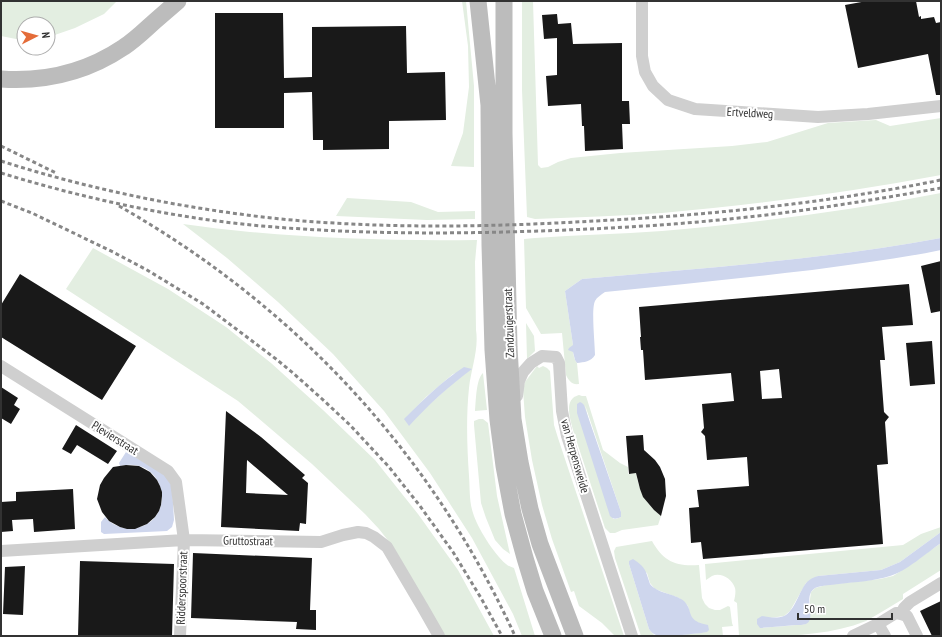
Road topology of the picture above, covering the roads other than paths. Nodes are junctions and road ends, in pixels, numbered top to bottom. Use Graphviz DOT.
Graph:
graph roads {
  1 [pos="167,1"];
  2 [pos="178,1"];
  3 [pos="478,1"];
  4 [pos="504,1"];
  5 [pos="642,1"];
  6 [pos="146,29"];
  7 [pos="1,79"];
  8 [pos="941,106"];
  9 [pos="1,366"];
  10 [pos="513,419"];
  11 [pos="184,540"];
  12 [pos="1,551"];
  13 [pos="941,583"];
  14 [pos="902,614"];
  15 [pos="878,624"];
  16 [pos="180,636"];
  17 [pos="439,636"];
  18 [pos="552,636"];
  19 [pos="574,636"];
  20 [pos="632,636"];
  21 [pos="853,636"];
  22 [pos="885,636"];
  23 [pos="917,636"];
  1 -- 6 [label="main road"];
  2 -- 6 [label="main road"];
  3 -- 18 [label="main road, Zandzuigerstraat"];
  4 -- 10 [label="main road, Zandzuigerstraat"];
  5 -- 8 [label="street, Ertveldweg"];
  6 -- 7 [label="main road"];
  9 -- 11 [label="street, Plevierstraat"];
  10 -- 19 [label="main road, Zandzuigerstraat"];
  10 -- 20 [label="street, van Herpensweide"];
  11 -- 12 [label="street, Gruttostraat"];
  11 -- 16 [label="street, Ridderspoorstraat"];
  11 -- 17 [label="street, Gruttostraat"];
  13 -- 14 [label="street"];
  14 -- 15 [label="street"];
  14 -- 23 [label="street"];
  15 -- 21 [label="street"];
  15 -- 22 [label="street"];
}
